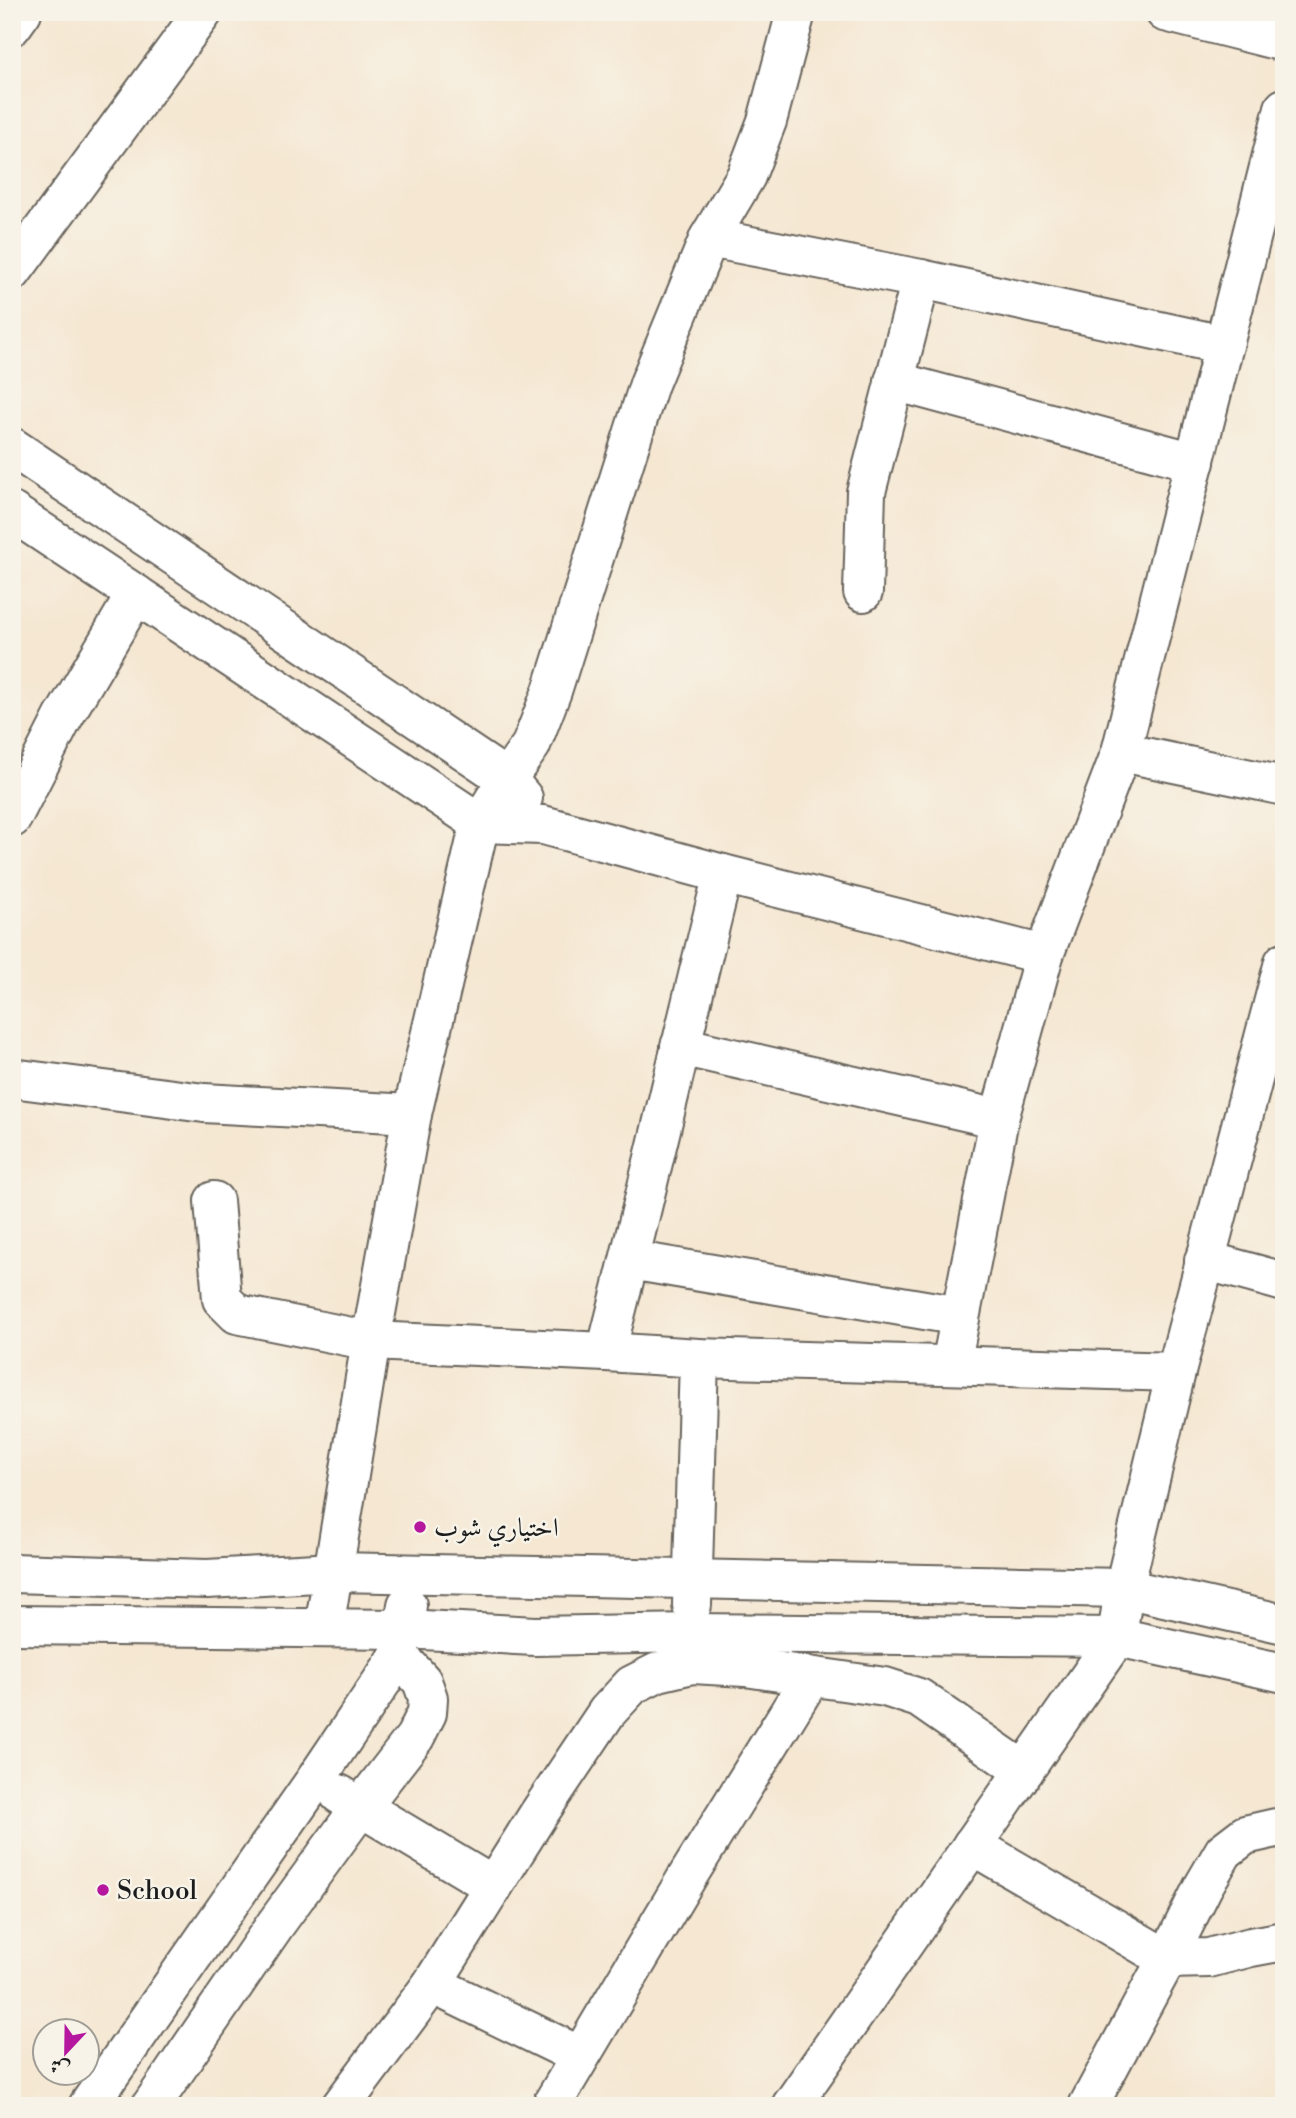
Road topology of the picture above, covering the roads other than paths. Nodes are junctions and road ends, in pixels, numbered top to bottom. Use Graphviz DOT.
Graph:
graph roads {
  1 [pos="22,12"];
  2 [pos="203,12"];
  3 [pos="796,12"];
  4 [pos="1166,12"];
  5 [pos="1239,21"];
  6 [pos="12,26"];
  7 [pos="1284,42"];
  8 [pos="1284,108"];
  9 [pos="709,239"];
  10 [pos="12,272"];
  11 [pos="921,279"];
  12 [pos="1224,345"];
  13 [pos="894,381"];
  14 [pos="12,447"];
  15 [pos="1195,462"];
  16 [pos="12,512"];
  17 [pos="863,592"];
  18 [pos="136,594"];
  19 [pos="1121,752"];
  20 [pos="507,779"];
  21 [pos="1284,786"];
  22 [pos="12,818"];
  23 [pos="480,822"];
  24 [pos="543,825"];
  25 [pos="723,874"];
  26 [pos="1044,955"];
  27 [pos="1284,962"];
  28 [pos="680,1046"];
  29 [pos="12,1078"];
  30 [pos="412,1114"];
  31 [pos="999,1119"];
  32 [pos="214,1201"];
  33 [pos="630,1260"];
  34 [pos="1204,1261"];
  35 [pos="1284,1282"];
  36 [pos="960,1316"];
  37 [pos="371,1341"];
  38 [pos="606,1352"];
  39 [pos="699,1358"];
  40 [pos="951,1365"];
  41 [pos="1176,1372"];
  42 [pos="335,1572"];
  43 [pos="12,1573"];
  44 [pos="411,1575"];
  45 [pos="99,1576"];
  46 [pos="694,1580"];
  47 [pos="1124,1588"];
  48 [pos="1284,1624"];
  49 [pos="12,1625"];
  50 [pos="93,1626"];
  51 [pos="324,1628"];
  52 [pos="691,1633"];
  53 [pos="1116,1637"];
  54 [pos="401,1642"];
  55 [pos="1284,1673"];
  56 [pos="811,1676"];
  57 [pos="1024,1771"];
  58 [pos="316,1779"];
  59 [pos="360,1808"];
  60 [pos="1284,1829"];
  61 [pos="972,1845"];
  62 [pos="493,1886"];
  63 [pos="1284,1941"];
  64 [pos="1167,1959"];
  65 [pos="432,1984"];
  66 [pos="580,2056"];
  67 [pos="88,2106"];
  68 [pos="151,2106"];
  69 [pos="341,2106"];
  70 [pos="551,2106"];
  71 [pos="791,2106"];
  72 [pos="1088,2106"];
  1 -- 6 [label="street"];
  2 -- 10 [label="street"];
  3 -- 9 [label="street"];
  4 -- 5 [label="street"];
  5 -- 7 [label="street"];
  8 -- 12 [label="street"];
  9 -- 11 [label="street"];
  9 -- 20 [label="street"];
  11 -- 12 [label="street"];
  11 -- 13 [label="street"];
  12 -- 15 [label="street"];
  13 -- 15 [label="street"];
  13 -- 17 [label="street"];
  14 -- 20 [label="street"];
  15 -- 19 [label="street"];
  16 -- 18 [label="street"];
  18 -- 22 [label="street"];
  18 -- 23 [label="street"];
  19 -- 21 [label="street"];
  19 -- 26 [label="street"];
  20 -- 23 [label="street"];
  20 -- 24 [label="street"];
  23 -- 24 [label="street"];
  23 -- 30 [label="street"];
  24 -- 25 [label="street"];
  25 -- 26 [label="street"];
  25 -- 28 [label="street"];
  26 -- 31 [label="street"];
  27 -- 34 [label="street"];
  28 -- 31 [label="street"];
  28 -- 33 [label="street"];
  29 -- 30 [label="street"];
  30 -- 37 [label="street"];
  31 -- 36 [label="street"];
  32 -- 37 [label="street"];
  33 -- 36 [label="street"];
  33 -- 38 [label="street"];
  34 -- 35 [label="street"];
  34 -- 41 [label="street"];
  36 -- 40 [label="street"];
  37 -- 38 [label="street"];
  37 -- 42 [label="street"];
  38 -- 39 [label="street"];
  39 -- 40 [label="street"];
  39 -- 46 [label="street"];
  40 -- 41 [label="street"];
  41 -- 47 [label="street"];
  42 -- 44 [label="street"];
  42 -- 45 [label="street"];
  42 -- 51 [label="street"];
  43 -- 45 [label="street"];
  44 -- 46 [label="street"];
  44 -- 54 [label="street"];
  45 -- 50 [label="street"];
  46 -- 47 [label="street"];
  46 -- 52 [label="street"];
  47 -- 48 [label="street"];
  47 -- 53 [label="street"];
  49 -- 50 [label="street"];
  50 -- 51 [label="street"];
  51 -- 54 [label="street"];
  52 -- 53 [label="street"];
  52 -- 54 [label="street"];
  53 -- 55 [label="street"];
  53 -- 57 [label="street"];
  54 -- 58 [label="street"];
  54 -- 59 [label="street"];
  56 -- 57 [label="street"];
  56 -- 62 [label="street"];
  56 -- 66 [label="street"];
  57 -- 61 [label="street"];
  58 -- 59 [label="street"];
  58 -- 67 [label="street"];
  59 -- 62 [label="street"];
  59 -- 68 [label="street"];
  60 -- 64 [label="street"];
  61 -- 64 [label="street"];
  61 -- 71 [label="street"];
  62 -- 65 [label="street"];
  63 -- 64 [label="street"];
  64 -- 72 [label="street"];
  65 -- 66 [label="street"];
  65 -- 69 [label="street"];
  66 -- 70 [label="street"];
}
